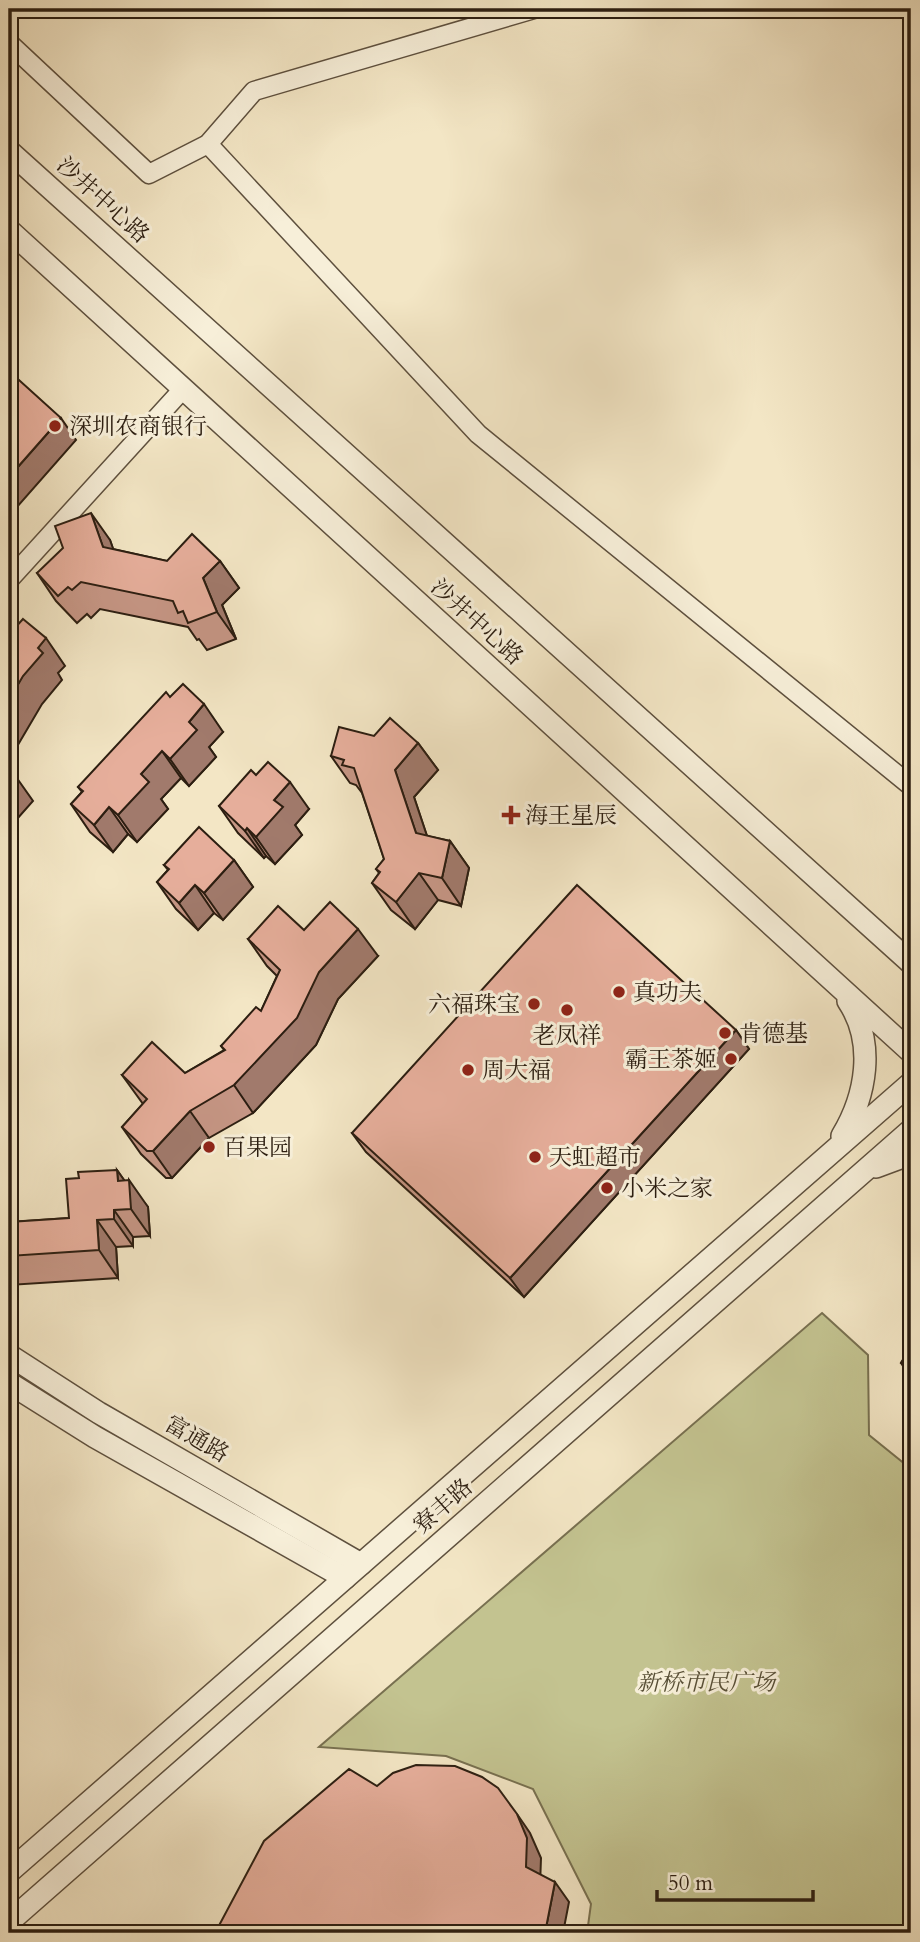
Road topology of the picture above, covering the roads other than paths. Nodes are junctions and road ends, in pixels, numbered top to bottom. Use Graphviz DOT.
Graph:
graph roads {
  1 [pos="534,9"];
  2 [pos="9,43"];
  3 [pos="208,144"];
  4 [pos="9,151"];
  5 [pos="9,230"];
  6 [pos="183,389"];
  7 [pos="9,580"];
  8 [pos="911,786"];
  9 [pos="908,958"];
  10 [pos="839,988"];
  11 [pos="911,1052"];
  12 [pos="911,1083"];
  13 [pos="911,1130"];
  14 [pos="911,1154"];
  15 [pos="828,1156"];
  16 [pos="856,1178"];
  17 [pos="9,1355"];
  18 [pos="9,1383"];
  19 [pos="361,1564"];
  20 [pos="345,1578"];
  21 [pos="9,1872"];
  22 [pos="9,1922"];
  1 -- 3 [label="street"];
  2 -- 3 [label="street"];
  3 -- 8 [label="street"];
  4 -- 9 [label="street, 沙井中心路"];
  5 -- 6 [label="street, 沙井中心路"];
  6 -- 7 [label="street"];
  6 -- 10 [label="street, 沙井中心路"];
  10 -- 11 [label="street, 沙井中心路"];
  10 -- 15 [label="street"];
  12 -- 15 [label="street, 寮丰路"];
  13 -- 16 [label="street, 寮丰路"];
  14 -- 16 [label="street"];
  15 -- 19 [label="street, 寮丰路"];
  16 -- 22 [label="street, 寮丰路"];
  17 -- 19 [label="street, 富通路"];
  18 -- 20 [label="street"];
  19 -- 20 [label="street, 寮丰路"];
  20 -- 21 [label="street, 寮丰路"];
}
